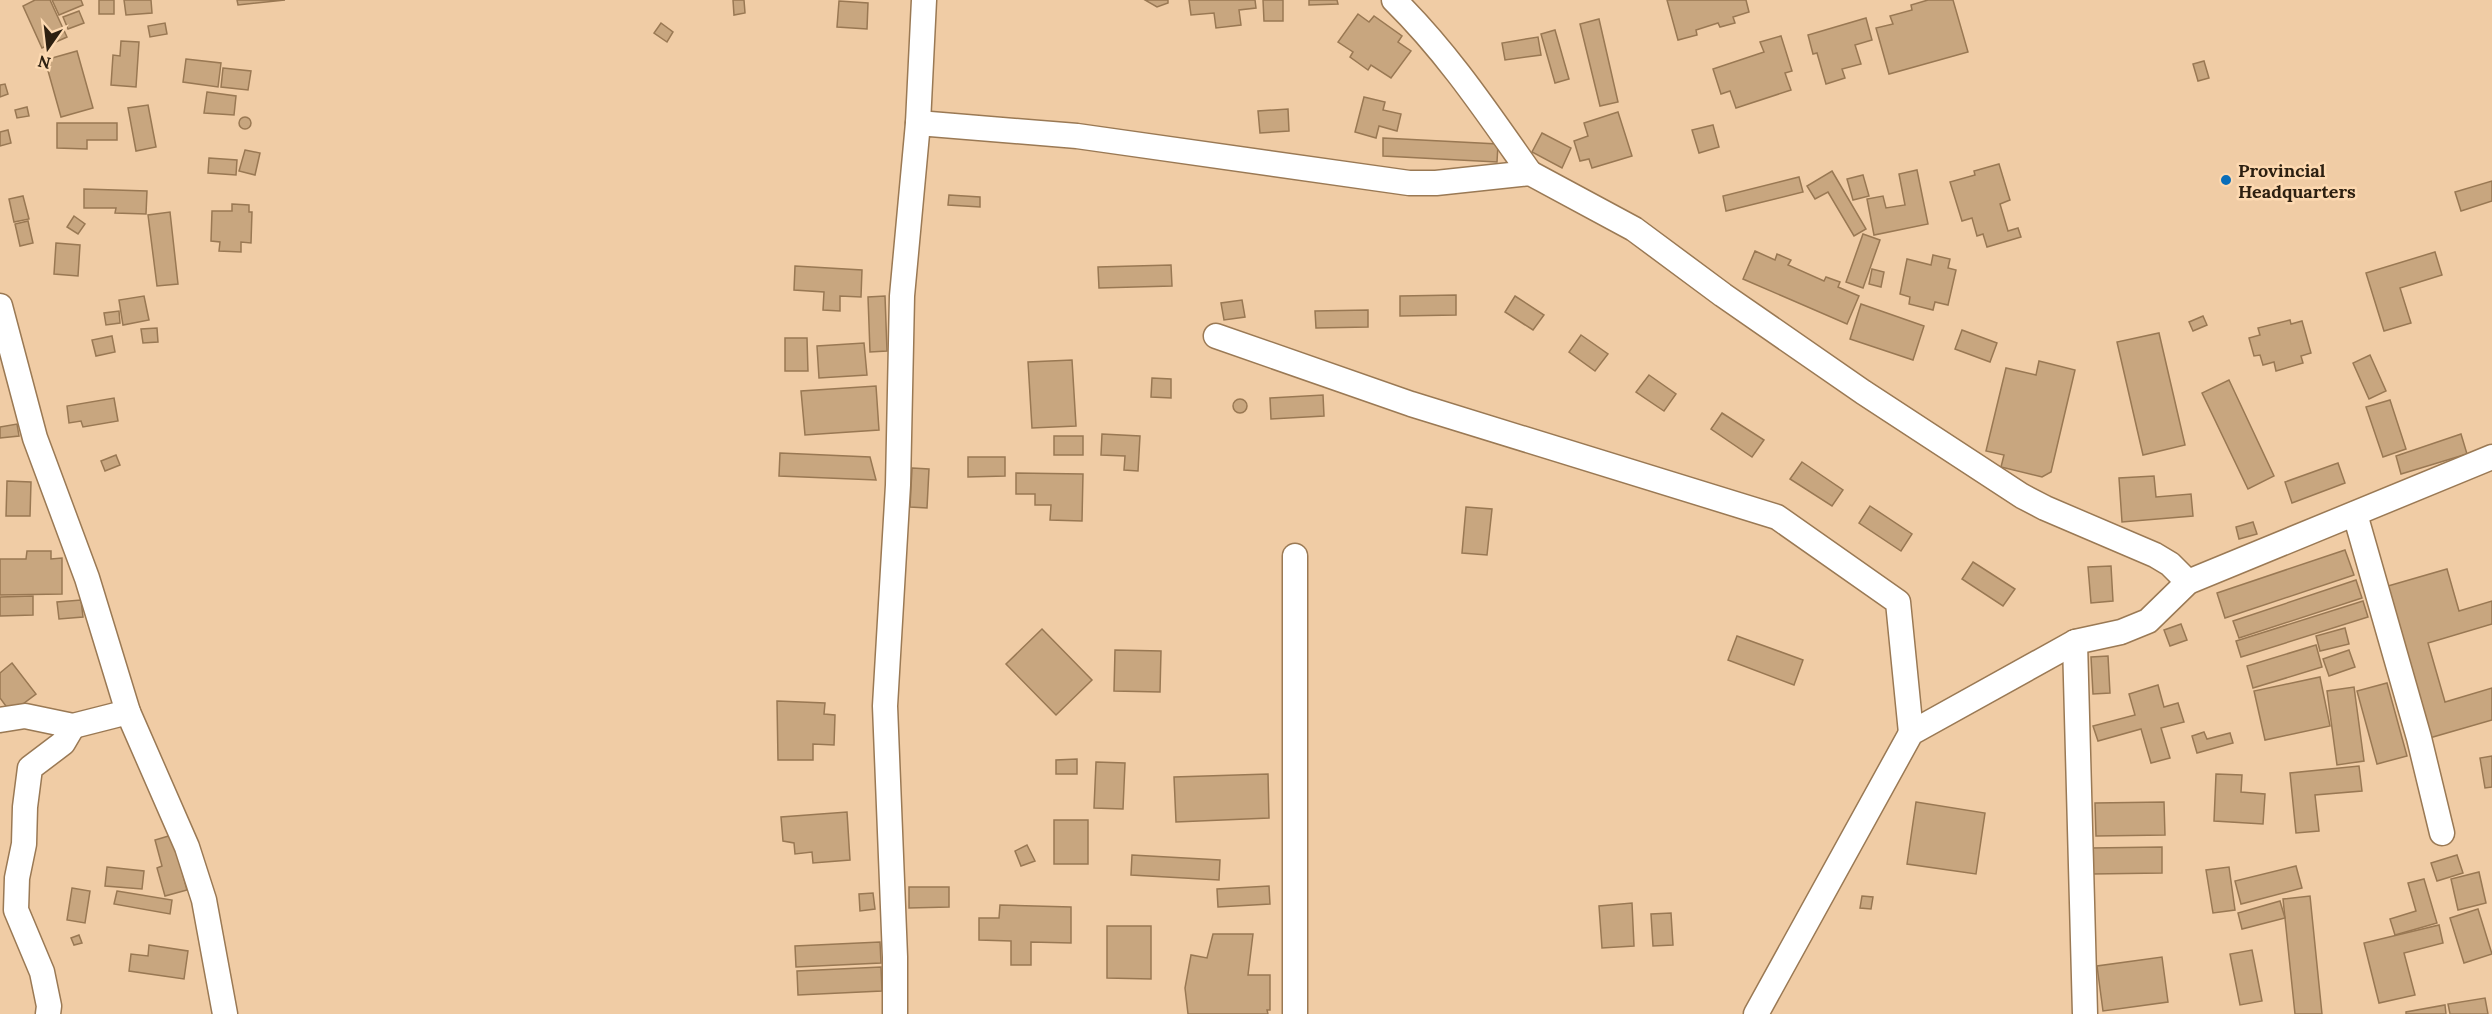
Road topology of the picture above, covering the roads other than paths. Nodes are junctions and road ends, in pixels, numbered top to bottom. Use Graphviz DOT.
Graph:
graph roads {
  1 [pos="924,0"];
  2 [pos="1394,0"];
  3 [pos="918,123"];
  4 [pos="1530,173"];
  5 [pos="0,306"];
  6 [pos="1216,336"];
  7 [pos="2492,457"];
  8 [pos="2355,514"];
  9 [pos="1295,556"];
  10 [pos="2188,582"];
  11 [pos="2075,642"];
  12 [pos="128,712"];
  13 [pos="0,720"];
  14 [pos="73,726"];
  15 [pos="1911,733"];
  16 [pos="2442,833"];
  17 [pos="48,1014"];
  18 [pos="225,1014"];
  19 [pos="895,1014"];
  20 [pos="1294,1014"];
  21 [pos="1756,1014"];
  22 [pos="2085,1014"];
  1 -- 3 [label="street"];
  2 -- 4 [label="street"];
  3 -- 4 [label="street"];
  3 -- 19 [label="street"];
  4 -- 10 [label="street"];
  5 -- 12 [label="street"];
  6 -- 15 [label="street"];
  7 -- 8 [label="street"];
  8 -- 10 [label="street"];
  8 -- 16 [label="street"];
  9 -- 20 [label="street"];
  10 -- 11 [label="street"];
  11 -- 15 [label="street"];
  11 -- 22 [label="street"];
  12 -- 14 [label="street"];
  12 -- 18 [label="street"];
  13 -- 14 [label="street"];
  14 -- 17 [label="street"];
  15 -- 21 [label="street"];
}
